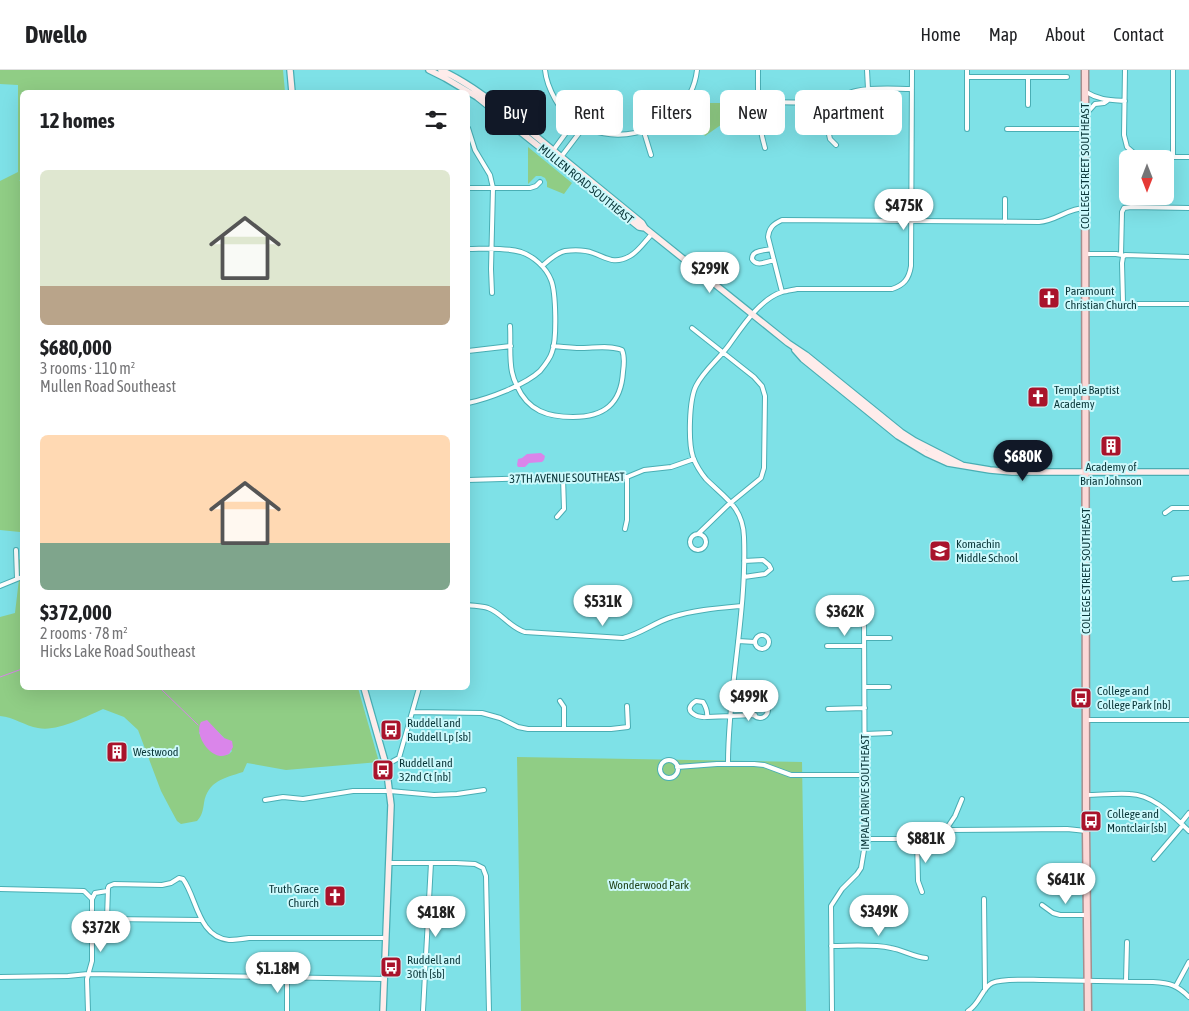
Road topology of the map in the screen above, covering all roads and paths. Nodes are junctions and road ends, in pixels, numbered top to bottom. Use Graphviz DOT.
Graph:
graph roads {
  1 [pos="290,70"];
  2 [pos="428,70"];
  3 [pos="441,70"];
  4 [pos="545,70"];
  5 [pos="697,70"];
  6 [pos="758,70"];
  7 [pos="867,70"];
  8 [pos="912,70"];
  9 [pos="967,70"];
  10 [pos="1086,70"];
  11 [pos="1126,70"];
  12 [pos="1174,70"];
  13 [pos="967,77"];
  14 [pos="1028,77"];
  15 [pos="1067,77"];
  16 [pos="868,89"];
  17 [pos="912,89"];
  18 [pos="292,90"];
  19 [pos="465,90"];
  20 [pos="691,90"];
  21 [pos="758,90"];
  22 [pos="861,90"];
  23 [pos="1086,92"];
  24 [pos="470,93"];
  25 [pos="556,100"];
  26 [pos="1107,101"];
  27 [pos="1125,101"];
  28 [pos="1028,105"];
  29 [pos="1086,114"];
  30 [pos="967,129"];
  31 [pos="1007,129"];
  32 [pos="1085,129"];
  33 [pos="470,134"];
  34 [pos="564,135"];
  35 [pos="578,135"];
  36 [pos="645,135"];
  37 [pos="761,135"];
  38 [pos="829,135"];
  39 [pos="836,146"];
  40 [pos="765,148"];
  41 [pos="1130,150"];
  42 [pos="1174,150"];
  43 [pos="552,152"];
  44 [pos="651,154"];
  45 [pos="1174,157"];
  46 [pos="1189,157"];
  47 [pos="559,158"];
  48 [pos="540,182"];
  49 [pos="470,188"];
  50 [pos="493,188"];
  51 [pos="1005,199"];
  52 [pos="1085,208"];
  53 [pos="1189,208"];
  54 [pos="911,222"];
  55 [pos="1005,222"];
  56 [pos="652,234"];
  57 [pos="470,249"];
  58 [pos="771,249"];
  59 [pos="492,250"];
  60 [pos="1085,254"];
  61 [pos="1123,256"];
  62 [pos="1189,256"];
  63 [pos="774,260"];
  64 [pos="542,266"];
  65 [pos="782,292"];
  66 [pos="492,293"];
  67 [pos="1189,304"];
  68 [pos="753,314"];
  69 [pos="510,326"];
  70 [pos="692,328"];
  71 [pos="511,346"];
  72 [pos="553,346"];
  73 [pos="470,351"];
  74 [pos="722,353"];
  75 [pos="517,385"];
  76 [pos="470,403"];
  77 [pos="694,459"];
  78 [pos="1087,472"];
  79 [pos="1189,472"];
  80 [pos="563,477"];
  81 [pos="627,477"];
  82 [pos="470,480"];
  83 [pos="731,503"];
  84 [pos="1189,508"];
  85 [pos="1164,512"];
  86 [pos="557,517"];
  87 [pos="625,529"];
  88 [pos="698,534"];
  89 [pos="16,550"];
  90 [pos="744,562"];
  91 [pos="744,577"];
  92 [pos="20,578"];
  93 [pos="1189,578"];
  94 [pos="17,579"];
  95 [pos="1174,579"];
  96 [pos="0,586"];
  97 [pos="470,605"];
  98 [pos="741,606"];
  99 [pos="864,622"];
  100 [pos="864,638"];
  101 [pos="890,638"];
  102 [pos="738,640"];
  103 [pos="755,642"];
  104 [pos="827,646"];
  105 [pos="864,646"];
  106 [pos="865,687"];
  107 [pos="889,687"];
  108 [pos="365,690"];
  109 [pos="418,690"];
  110 [pos="560,701"];
  111 [pos="627,706"];
  112 [pos="865,708"];
  113 [pos="828,709"];
  114 [pos="413,712"];
  115 [pos="755,715"];
  116 [pos="730,716"];
  117 [pos="707,717"];
  118 [pos="1086,720"];
  119 [pos="1189,720"];
  120 [pos="564,729"];
  121 [pos="865,734"];
  122 [pos="890,734"];
  123 [pos="728,763"];
  124 [pos="386,765"];
  125 [pos="678,767"];
  126 [pos="865,775"];
  127 [pos="484,790"];
  128 [pos="390,791"];
  129 [pos="1086,795"];
  130 [pos="962,799"];
  131 [pos="265,800"];
  132 [pos="1189,814"];
  133 [pos="1182,824"];
  134 [pos="945,831"];
  135 [pos="1086,831"];
  136 [pos="1189,831"];
  137 [pos="866,839"];
  138 [pos="917,839"];
  139 [pos="1154,859"];
  140 [pos="389,862"];
  141 [pos="431,863"];
  142 [pos="0,889"];
  143 [pos="107,891"];
  144 [pos="922,892"];
  145 [pos="92,899"];
  146 [pos="984,899"];
  147 [pos="1042,905"];
  148 [pos="1087,915"];
  149 [pos="201,920"];
  150 [pos="386,938"];
  151 [pos="1127,942"];
  152 [pos="831,946"];
  153 [pos="926,958"];
  154 [pos="1189,962"];
  155 [pos="88,974"];
  156 [pos="287,977"];
  157 [pos="0,978"];
  158 [pos="385,978"];
  159 [pos="1088,981"];
  160 [pos="1126,981"];
  161 [pos="1176,986"];
  162 [pos="985,990"];
  163 [pos="1189,997"];
  164 [pos="88,1011"];
  165 [pos="287,1011"];
  166 [pos="384,1011"];
  167 [pos="423,1011"];
  168 [pos="489,1011"];
  169 [pos="832,1011"];
  170 [pos="968,1011"];
  171 [pos="1088,1011"];
  1 -- 18 [label="street"];
  2 -- 19 [label="street, MULLEN ROAD SOUTHEAST"];
  3 -- 43 [label="street, MULLEN ROAD SOUTHEAST"];
  4 -- 25 [label="street"];
  5 -- 20 [label="street"];
  6 -- 21 [label="street"];
  7 -- 16 [label="street"];
  8 -- 17 [label="street"];
  9 -- 13 [label="street"];
  10 -- 23 [label="main road, COLLEGE STREET SOUTHEAST"];
  11 -- 27 [label="street"];
  12 -- 42 [label="street"];
  13 -- 14 [label="street"];
  13 -- 30 [label="street"];
  14 -- 15 [label="street"];
  14 -- 28 [label="street"];
  16 -- 17 [label="street"];
  16 -- 22 [label="street"];
  17 -- 54 [label="street"];
  23 -- 26 [label="street"];
  23 -- 29 [label="main road, COLLEGE STREET SOUTHEAST"];
  24 -- 43 [label="street, MULLEN ROAD SOUTHEAST"];
  26 -- 27 [label="street"];
  26 -- 29 [label="street"];
  27 -- 41 [label="street"];
  29 -- 32 [label="main road, COLLEGE STREET SOUTHEAST"];
  31 -- 32 [label="street"];
  32 -- 52 [label="main road, COLLEGE STREET SOUTHEAST"];
  33 -- 50 [label="street"];
  34 -- 43 [label="street"];
  35 -- 47 [label="street"];
  36 -- 44 [label="street"];
  37 -- 40 [label="street"];
  38 -- 39 [label="street"];
  43 -- 47 [label="street, MULLEN ROAD SOUTHEAST"];
  45 -- 46 [label="street"];
  47 -- 56 [label="street, MULLEN ROAD SOUTHEAST"];
  48 -- 50 [label="street"];
  49 -- 50 [label="street"];
  50 -- 59 [label="street"];
  51 -- 55 [label="street"];
  52 -- 55 [label="street"];
  52 -- 60 [label="main road, COLLEGE STREET SOUTHEAST"];
  53 -- 61 [label="street"];
  54 -- 55 [label="street"];
  54 -- 58 [label="street"];
  54 -- 65 [label="street"];
  56 -- 64 [label="street"];
  56 -- 68 [label="street, MULLEN ROAD SOUTHEAST"];
  57 -- 59 [label="street"];
  58 -- 63 [label="street"];
  58 -- 63 [label="street"];
  59 -- 64 [label="street"];
  59 -- 66 [label="street"];
  60 -- 61 [label="street"];
  60 -- 78 [label="main road, COLLEGE STREET SOUTHEAST"];
  61 -- 62 [label="street"];
  61 -- 67 [label="street"];
  63 -- 65 [label="street"];
  64 -- 72 [label="street"];
  65 -- 68 [label="street"];
  68 -- 74 [label="street"];
  68 -- 78 [label="street, MULLEN ROAD SOUTHEAST"];
  69 -- 71 [label="street"];
  70 -- 74 [label="street"];
  71 -- 73 [label="street"];
  71 -- 75 [label="street"];
  72 -- 75 [label="street"];
  72 -- 75 [label="street"];
  74 -- 77 [label="street"];
  74 -- 83 [label="street"];
  75 -- 76 [label="street"];
  77 -- 81 [label="street, 37TH AVENUE SOUTHEAST"];
  77 -- 83 [label="street"];
  78 -- 79 [label="street"];
  78 -- 118 [label="main road, COLLEGE STREET SOUTHEAST"];
  80 -- 81 [label="street, 37TH AVENUE SOUTHEAST"];
  80 -- 82 [label="street, 37TH AVENUE SOUTHEAST"];
  80 -- 86 [label="street"];
  81 -- 87 [label="street"];
  83 -- 88 [label="street"];
  83 -- 90 [label="street"];
  84 -- 85 [label="street"];
  88 -- 88 [label="street"];
  89 -- 94 [label="street"];
  90 -- 91 [label="street"];
  90 -- 91 [label="street"];
  91 -- 98 [label="street"];
  92 -- 94 [label="street"];
  93 -- 95 [label="street"];
  94 -- 96 [label="street"];
  97 -- 98 [label="street"];
  98 -- 102 [label="street"];
  99 -- 100 [label="street, IMPALA DRIVE SOUTHEAST"];
  100 -- 101 [label="street"];
  100 -- 105 [label="street, IMPALA DRIVE SOUTHEAST"];
  102 -- 103 [label="street"];
  102 -- 116 [label="street"];
  104 -- 105 [label="street"];
  105 -- 106 [label="street, IMPALA DRIVE SOUTHEAST"];
  106 -- 107 [label="street"];
  106 -- 112 [label="street, IMPALA DRIVE SOUTHEAST"];
  108 -- 124 [label="street"];
  109 -- 114 [label="street"];
  110 -- 120 [label="street"];
  111 -- 120 [label="street"];
  112 -- 113 [label="street"];
  112 -- 121 [label="street, IMPALA DRIVE SOUTHEAST"];
  114 -- 120 [label="street"];
  114 -- 124 [label="street"];
  115 -- 115 [label="street"];
  115 -- 116 [label="street"];
  116 -- 117 [label="street"];
  116 -- 123 [label="street"];
  117 -- 117 [label="street"];
  118 -- 119 [label="street"];
  118 -- 129 [label="main road, COLLEGE STREET SOUTHEAST"];
  121 -- 122 [label="street"];
  121 -- 126 [label="street, IMPALA DRIVE SOUTHEAST"];
  123 -- 125 [label="street"];
  123 -- 126 [label="street"];
  124 -- 128 [label="street"];
  125 -- 125 [label="street"];
  126 -- 137 [label="street, IMPALA DRIVE SOUTHEAST"];
  127 -- 128 [label="street"];
  128 -- 131 [label="street"];
  128 -- 140 [label="street"];
  129 -- 133 [label="street"];
  129 -- 135 [label="main road, COLLEGE STREET SOUTHEAST"];
  130 -- 134 [label="street"];
  132 -- 133 [label="street"];
  133 -- 136 [label="street"];
  133 -- 139 [label="street"];
  134 -- 135 [label="street"];
  134 -- 138 [label="street"];
  135 -- 148 [label="main road, COLLEGE STREET SOUTHEAST"];
  137 -- 138 [label="street"];
  137 -- 152 [label="street, IMPALA DRIVE SOUTHEAST"];
  138 -- 144 [label="street"];
  140 -- 141 [label="street"];
  140 -- 150 [label="street"];
  141 -- 167 [label="street"];
  141 -- 168 [label="street"];
  142 -- 145 [label="street"];
  143 -- 145 [label="street"];
  143 -- 149 [label="street"];
  143 -- 149 [label="street"];
  145 -- 155 [label="street"];
  146 -- 162 [label="street"];
  147 -- 148 [label="street"];
  148 -- 159 [label="main road, COLLEGE STREET SOUTHEAST"];
  149 -- 150 [label="street"];
  150 -- 158 [label="street"];
  151 -- 160 [label="street"];
  152 -- 153 [label="street"];
  152 -- 169 [label="street, IMPALA DRIVE SOUTHEAST"];
  154 -- 161 [label="street"];
  155 -- 156 [label="street"];
  155 -- 157 [label="street"];
  155 -- 164 [label="street"];
  156 -- 158 [label="street"];
  156 -- 165 [label="street"];
  158 -- 166 [label="street"];
  159 -- 160 [label="street"];
  159 -- 162 [label="street"];
  159 -- 171 [label="main road, COLLEGE STREET SOUTHEAST"];
  160 -- 161 [label="street"];
  161 -- 163 [label="street"];
  162 -- 170 [label="street"];
}
